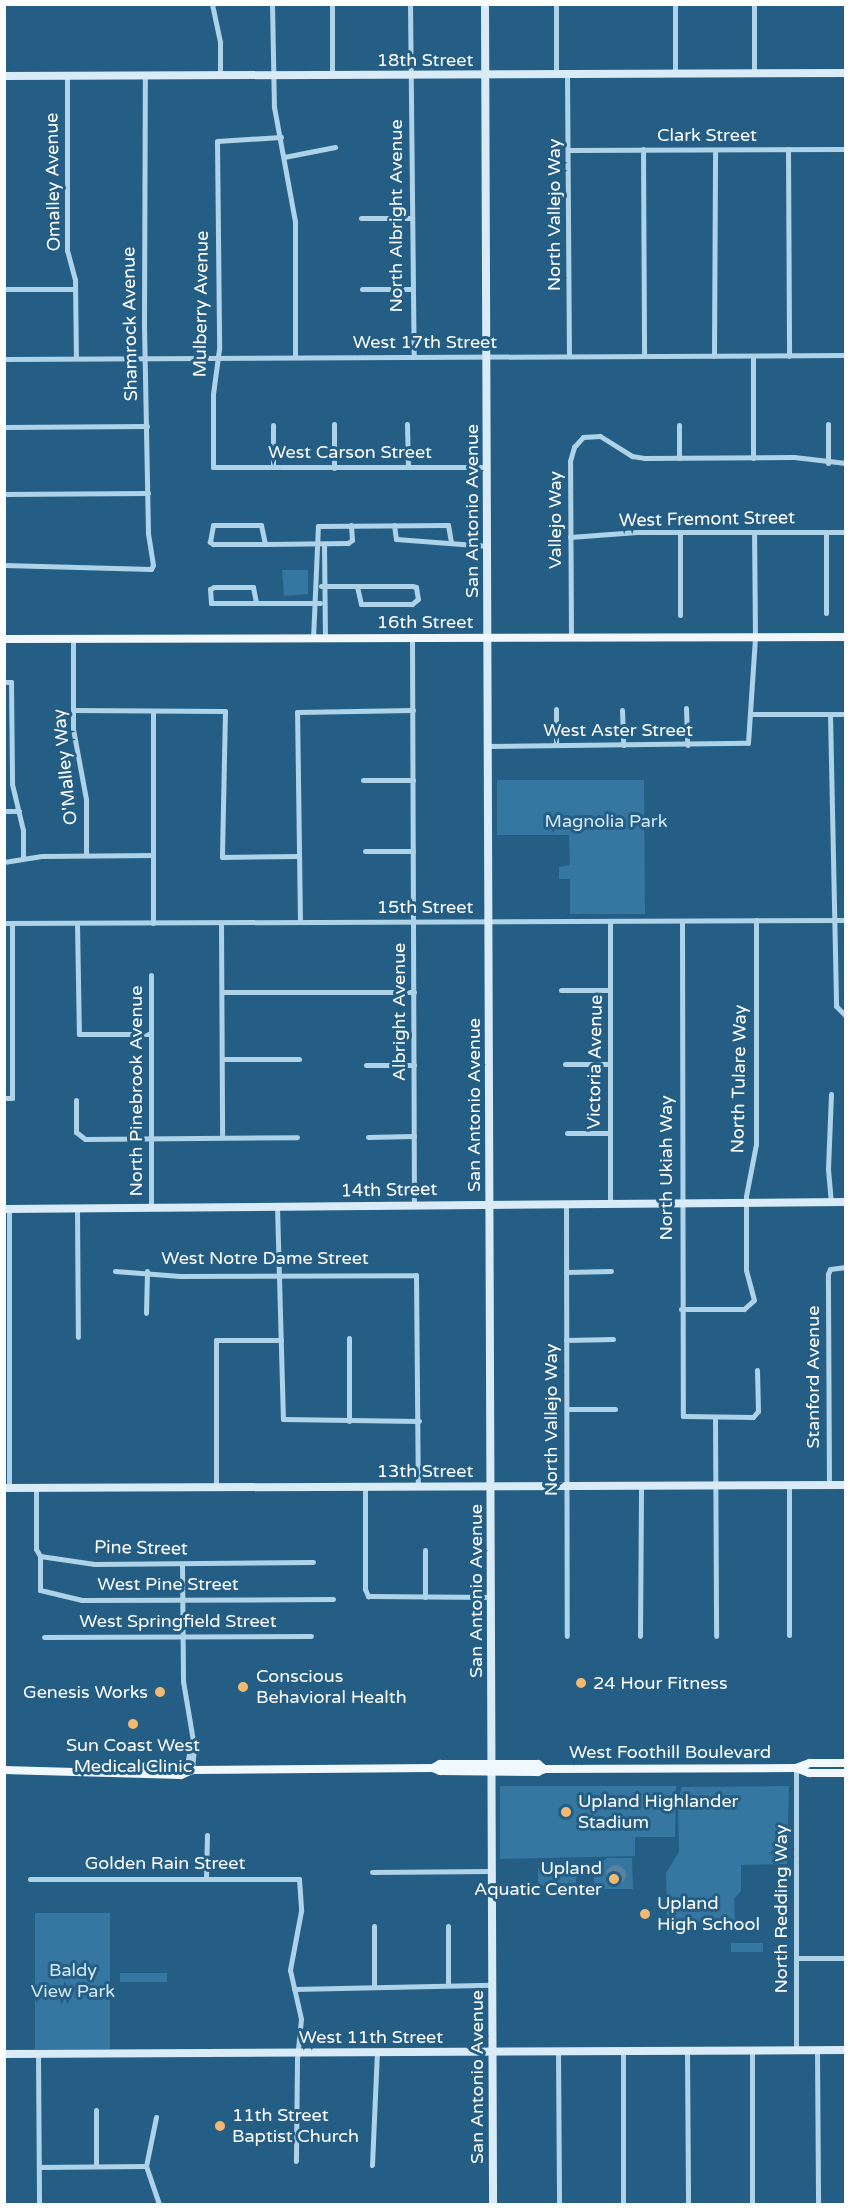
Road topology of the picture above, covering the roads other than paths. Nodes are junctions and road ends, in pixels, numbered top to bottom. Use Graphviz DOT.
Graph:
graph roads {
  1 [pos="212,4"];
  2 [pos="272,4"];
  3 [pos="333,4"];
  4 [pos="410,4"];
  5 [pos="485,4"];
  6 [pos="556,4"];
  7 [pos="675,4"];
  8 [pos="754,4"];
  9 [pos="754,73"];
  10 [pos="846,73"];
  11 [pos="485,74"];
  12 [pos="556,74"];
  13 [pos="567,74"];
  14 [pos="675,74"];
  15 [pos="271,75"];
  16 [pos="332,75"];
  17 [pos="410,75"];
  18 [pos="4,76"];
  19 [pos="220,76"];
  20 [pos="67,77"];
  21 [pos="145,77"];
  22 [pos="280,137"];
  23 [pos="335,147"];
  24 [pos="643,149"];
  25 [pos="846,149"];
  26 [pos="568,150"];
  27 [pos="715,150"];
  28 [pos="788,150"];
  29 [pos="284,157"];
  30 [pos="361,218"];
  31 [pos="411,218"];
  32 [pos="75,288"];
  33 [pos="4,289"];
  34 [pos="362,289"];
  35 [pos="411,289"];
  36 [pos="486,356"];
  37 [pos="569,356"];
  38 [pos="644,356"];
  39 [pos="714,356"];
  40 [pos="753,356"];
  41 [pos="789,356"];
  42 [pos="846,356"];
  43 [pos="294,357"];
  44 [pos="414,357"];
  45 [pos="76,358"];
  46 [pos="146,358"];
  47 [pos="218,358"];
  48 [pos="4,359"];
  49 [pos="334,424"];
  50 [pos="407,424"];
  51 [pos="828,424"];
  52 [pos="273,425"];
  53 [pos="679,425"];
  54 [pos="147,426"];
  55 [pos="4,427"];
  56 [pos="679,458"];
  57 [pos="753,458"];
  58 [pos="828,463"];
  59 [pos="846,463"];
  60 [pos="487,467"];
  61 [pos="213,468"];
  62 [pos="273,468"];
  63 [pos="334,468"];
  64 [pos="408,468"];
  65 [pos="148,493"];
  66 [pos="4,494"];
  67 [pos="351,525"];
  68 [pos="394,525"];
  69 [pos="680,532"];
  70 [pos="754,532"];
  71 [pos="826,532"];
  72 [pos="846,532"];
  73 [pos="570,537"];
  74 [pos="451,542"];
  75 [pos="264,544"];
  76 [pos="316,544"];
  77 [pos="324,544"];
  78 [pos="488,546"];
  79 [pos="4,565"];
  80 [pos="316,586"];
  81 [pos="324,586"];
  82 [pos="357,586"];
  83 [pos="256,603"];
  84 [pos="316,603"];
  85 [pos="324,603"];
  86 [pos="826,613"];
  87 [pos="680,615"];
  88 [pos="846,637"];
  89 [pos="571,638"];
  90 [pos="755,638"];
  91 [pos="4,639"];
  92 [pos="73,639"];
  93 [pos="313,639"];
  94 [pos="325,639"];
  95 [pos="412,639"];
  96 [pos="488,639"];
  97 [pos="8,682"];
  98 [pos="686,708"];
  99 [pos="556,709"];
  100 [pos="73,710"];
  101 [pos="413,710"];
  102 [pos="622,710"];
  103 [pos="153,711"];
  104 [pos="750,714"];
  105 [pos="830,714"];
  106 [pos="846,714"];
  107 [pos="556,745"];
  108 [pos="623,745"];
  109 [pos="687,745"];
  110 [pos="488,746"];
  111 [pos="4,750"];
  112 [pos="12,750"];
  113 [pos="363,780"];
  114 [pos="413,780"];
  115 [pos="4,811"];
  116 [pos="19,811"];
  117 [pos="413,850"];
  118 [pos="365,851"];
  119 [pos="86,855"];
  120 [pos="153,855"];
  121 [pos="299,856"];
  122 [pos="24,858"];
  123 [pos="4,862"];
  124 [pos="756,920"];
  125 [pos="837,920"];
  126 [pos="846,920"];
  127 [pos="488,921"];
  128 [pos="610,921"];
  129 [pos="682,921"];
  130 [pos="300,922"];
  131 [pos="414,922"];
  132 [pos="4,923"];
  133 [pos="12,923"];
  134 [pos="78,923"];
  135 [pos="153,923"];
  136 [pos="221,923"];
  137 [pos="151,975"];
  138 [pos="561,990"];
  139 [pos="610,990"];
  140 [pos="222,992"];
  141 [pos="414,992"];
  142 [pos="846,1016"];
  143 [pos="151,1034"];
  144 [pos="222,1059"];
  145 [pos="299,1059"];
  146 [pos="565,1064"];
  147 [pos="609,1064"];
  148 [pos="366,1065"];
  149 [pos="414,1065"];
  150 [pos="831,1094"];
  151 [pos="4,1098"];
  152 [pos="76,1100"];
  153 [pos="567,1133"];
  154 [pos="609,1133"];
  155 [pos="414,1136"];
  156 [pos="222,1137"];
  157 [pos="297,1137"];
  158 [pos="368,1137"];
  159 [pos="151,1138"];
  160 [pos="831,1202"];
  161 [pos="846,1202"];
  162 [pos="566,1203"];
  163 [pos="610,1203"];
  164 [pos="680,1203"];
  165 [pos="746,1203"];
  166 [pos="489,1204"];
  167 [pos="414,1205"];
  168 [pos="277,1206"];
  169 [pos="152,1207"];
  170 [pos="7,1209"];
  171 [pos="77,1209"];
  172 [pos="846,1267"];
  173 [pos="115,1271"];
  174 [pos="147,1271"];
  175 [pos="610,1271"];
  176 [pos="566,1272"];
  177 [pos="279,1274"];
  178 [pos="7,1279"];
  179 [pos="681,1309"];
  180 [pos="146,1313"];
  181 [pos="78,1337"];
  182 [pos="349,1338"];
  183 [pos="613,1339"];
  184 [pos="281,1340"];
  185 [pos="566,1340"];
  186 [pos="7,1349"];
  187 [pos="757,1370"];
  188 [pos="567,1409"];
  189 [pos="615,1409"];
  190 [pos="7,1418"];
  191 [pos="715,1418"];
  192 [pos="349,1421"];
  193 [pos="419,1421"];
  194 [pos="641,1485"];
  195 [pos="715,1485"];
  196 [pos="789,1485"];
  197 [pos="829,1485"];
  198 [pos="846,1485"];
  199 [pos="365,1486"];
  200 [pos="418,1486"];
  201 [pos="491,1486"];
  202 [pos="566,1486"];
  203 [pos="36,1487"];
  204 [pos="216,1487"];
  205 [pos="7,1488"];
  206 [pos="425,1550"];
  207 [pos="40,1556"];
  208 [pos="313,1562"];
  209 [pos="182,1564"];
  210 [pos="425,1597"];
  211 [pos="491,1597"];
  212 [pos="182,1599"];
  213 [pos="333,1599"];
  214 [pos="789,1635"];
  215 [pos="183,1636"];
  216 [pos="311,1636"];
  217 [pos="567,1636"];
  218 [pos="640,1636"];
  219 [pos="716,1636"];
  220 [pos="44,1637"];
  221 [pos="846,1763"];
  222 [pos="492,1768"];
  223 [pos="796,1768"];
  224 [pos="4,1770"];
  225 [pos="192,1770"];
  226 [pos="846,1773"];
  227 [pos="207,1834"];
  228 [pos="491,1871"];
  229 [pos="372,1872"];
  230 [pos="206,1878"];
  231 [pos="30,1879"];
  232 [pos="374,1926"];
  233 [pos="448,1926"];
  234 [pos="796,1958"];
  235 [pos="846,1958"];
  236 [pos="448,1985"];
  237 [pos="492,1985"];
  238 [pos="374,1986"];
  239 [pos="294,1989"];
  240 [pos="752,2050"];
  241 [pos="796,2050"];
  242 [pos="817,2050"];
  243 [pos="846,2050"];
  244 [pos="492,2051"];
  245 [pos="558,2051"];
  246 [pos="623,2051"];
  247 [pos="687,2051"];
  248 [pos="297,2052"];
  249 [pos="377,2052"];
  250 [pos="4,2054"];
  251 [pos="38,2054"];
  252 [pos="96,2110"];
  253 [pos="156,2117"];
  254 [pos="296,2161"];
  255 [pos="372,2165"];
  256 [pos="96,2166"];
  257 [pos="146,2166"];
  258 [pos="39,2167"];
  259 [pos="39,2205"];
  260 [pos="159,2205"];
  261 [pos="493,2205"];
  262 [pos="559,2205"];
  263 [pos="623,2205"];
  264 [pos="688,2205"];
  265 [pos="752,2205"];
  266 [pos="818,2205"];
  1 -- 19 [label="street"];
  2 -- 15 [label="street"];
  3 -- 16 [label="street"];
  4 -- 17 [label="street, North Albright Avenue"];
  5 -- 11 [label="main road, San Antonio Avenue"];
  6 -- 12 [label="street"];
  7 -- 14 [label="street"];
  8 -- 9 [label="street"];
  9 -- 10 [label="main road, 18th Street"];
  9 -- 14 [label="main road, 18th Street"];
  11 -- 12 [label="main road, 18th Street"];
  11 -- 17 [label="main road, 18th Street"];
  11 -- 36 [label="main road, San Antonio Avenue"];
  12 -- 13 [label="main road, 18th Street"];
  13 -- 14 [label="main road, 18th Street"];
  13 -- 26 [label="street, North Vallejo Way"];
  15 -- 16 [label="main road, 18th Street"];
  15 -- 19 [label="main road, 18th Street"];
  15 -- 22 [label="street"];
  16 -- 17 [label="main road, 18th Street"];
  17 -- 31 [label="street, North Albright Avenue"];
  18 -- 20 [label="main road, 18th Street"];
  19 -- 21 [label="main road, 18th Street"];
  20 -- 21 [label="main road, 18th Street"];
  20 -- 32 [label="street, Omalley Avenue"];
  21 -- 46 [label="street, Shamrock Avenue"];
  22 -- 29 [label="street"];
  22 -- 47 [label="street, Mulberry Avenue"];
  23 -- 29 [label="street"];
  24 -- 26 [label="street, Clark Street"];
  24 -- 27 [label="street, Clark Street"];
  24 -- 38 [label="street"];
  25 -- 28 [label="street, Clark Street"];
  26 -- 37 [label="street, North Vallejo Way"];
  27 -- 28 [label="street, Clark Street"];
  27 -- 39 [label="street"];
  28 -- 41 [label="street"];
  29 -- 43 [label="street"];
  30 -- 31 [label="street"];
  31 -- 35 [label="street, North Albright Avenue"];
  32 -- 33 [label="street"];
  32 -- 45 [label="street, Omalley Avenue"];
  34 -- 35 [label="street"];
  35 -- 44 [label="street, North Albright Avenue"];
  36 -- 37 [label="street, West 17th Street"];
  36 -- 44 [label="street, West 17th Street"];
  36 -- 60 [label="main road, San Antonio Avenue"];
  37 -- 38 [label="street, West 17th Street"];
  38 -- 39 [label="street, West 17th Street"];
  39 -- 40 [label="street, West 17th Street"];
  40 -- 41 [label="street, West 17th Street"];
  40 -- 57 [label="street"];
  41 -- 42 [label="street, West 17th Street"];
  43 -- 44 [label="street, West 17th Street"];
  43 -- 47 [label="street, West 17th Street"];
  45 -- 46 [label="street, West 17th Street"];
  45 -- 48 [label="street, West 17th Street"];
  46 -- 47 [label="street, West 17th Street"];
  46 -- 54 [label="street, Shamrock Avenue"];
  47 -- 61 [label="street, Mulberry Avenue"];
  49 -- 63 [label="street"];
  50 -- 64 [label="street"];
  51 -- 58 [label="street"];
  52 -- 62 [label="street"];
  53 -- 56 [label="street"];
  54 -- 55 [label="street"];
  54 -- 65 [label="street, Shamrock Avenue"];
  56 -- 57 [label="street"];
  56 -- 73 [label="street, Vallejo Way"];
  57 -- 58 [label="street"];
  58 -- 59 [label="street"];
  60 -- 64 [label="street, West Carson Street"];
  60 -- 78 [label="main road, San Antonio Avenue"];
  61 -- 62 [label="street, West Carson Street"];
  62 -- 63 [label="street, West Carson Street"];
  63 -- 64 [label="street, West Carson Street"];
  65 -- 66 [label="street"];
  65 -- 79 [label="street, Shamrock Avenue"];
  67 -- 68 [label="street"];
  67 -- 76 [label="street"];
  67 -- 77 [label="street"];
  68 -- 74 [label="street"];
  68 -- 74 [label="street"];
  69 -- 70 [label="street, West Fremont Street"];
  69 -- 73 [label="street, West Fremont Street"];
  69 -- 87 [label="street"];
  70 -- 71 [label="street, West Fremont Street"];
  70 -- 90 [label="street"];
  71 -- 72 [label="street, West Fremont Street"];
  71 -- 86 [label="street"];
  73 -- 89 [label="street, Vallejo Way"];
  74 -- 78 [label="street"];
  75 -- 75 [label="street"];
  75 -- 76 [label="street"];
  76 -- 77 [label="street"];
  76 -- 80 [label="street"];
  77 -- 81 [label="street"];
  78 -- 96 [label="main road, San Antonio Avenue"];
  80 -- 81 [label="street"];
  80 -- 84 [label="street"];
  81 -- 82 [label="street"];
  81 -- 85 [label="street"];
  82 -- 82 [label="street"];
  83 -- 83 [label="street"];
  83 -- 84 [label="street"];
  84 -- 85 [label="street"];
  84 -- 93 [label="street"];
  85 -- 94 [label="street"];
  88 -- 90 [label="main road, 16th Street"];
  89 -- 90 [label="main road, 16th Street"];
  89 -- 96 [label="main road, 16th Street"];
  90 -- 104 [label="street"];
  91 -- 92 [label="main road, 16th Street"];
  92 -- 93 [label="main road, 16th Street"];
  92 -- 100 [label="street, O'Malley Way"];
  93 -- 94 [label="main road, 16th Street"];
  94 -- 95 [label="main road, 16th Street"];
  95 -- 96 [label="main road, 16th Street"];
  95 -- 101 [label="street, Albright Avenue"];
  96 -- 110 [label="main road, San Antonio Avenue"];
  97 -- 112 [label="street"];
  98 -- 109 [label="street"];
  99 -- 107 [label="street"];
  100 -- 103 [label="street"];
  100 -- 119 [label="street, O'Malley Way"];
  101 -- 114 [label="street, Albright Avenue"];
  101 -- 121 [label="street"];
  102 -- 108 [label="street"];
  103 -- 120 [label="street"];
  103 -- 121 [label="street"];
  104 -- 105 [label="street"];
  104 -- 109 [label="street, West Aster Street"];
  105 -- 106 [label="street"];
  105 -- 125 [label="street"];
  107 -- 108 [label="street, West Aster Street"];
  107 -- 110 [label="street, West Aster Street"];
  108 -- 109 [label="street, West Aster Street"];
  110 -- 127 [label="main road, San Antonio Avenue"];
  111 -- 112 [label="street"];
  112 -- 116 [label="street"];
  113 -- 114 [label="street"];
  114 -- 117 [label="street, Albright Avenue"];
  115 -- 116 [label="street"];
  116 -- 122 [label="street"];
  117 -- 118 [label="street"];
  117 -- 131 [label="street, Albright Avenue"];
  119 -- 120 [label="street"];
  119 -- 122 [label="street"];
  120 -- 135 [label="street"];
  121 -- 130 [label="street"];
  122 -- 123 [label="street"];
  124 -- 125 [label="street, 15th Street"];
  124 -- 129 [label="street, 15th Street"];
  124 -- 165 [label="street, North Tulare Way"];
  125 -- 126 [label="street, 15th Street"];
  125 -- 142 [label="street"];
  127 -- 128 [label="street, 15th Street"];
  127 -- 131 [label="street, 15th Street"];
  127 -- 166 [label="main road, San Antonio Avenue"];
  128 -- 129 [label="street, 15th Street"];
  128 -- 139 [label="street, Victoria Avenue"];
  129 -- 164 [label="street, North Ukiah Way"];
  130 -- 131 [label="street, 15th Street"];
  130 -- 136 [label="street, 15th Street"];
  131 -- 141 [label="street, Albright Avenue"];
  132 -- 133 [label="street, 15th Street"];
  133 -- 134 [label="street, 15th Street"];
  133 -- 151 [label="street"];
  134 -- 135 [label="street, 15th Street"];
  134 -- 143 [label="street"];
  135 -- 136 [label="street, 15th Street"];
  136 -- 140 [label="street"];
  137 -- 143 [label="street, North Pinebrook Avenue"];
  138 -- 139 [label="street"];
  139 -- 147 [label="street, Victoria Avenue"];
  140 -- 141 [label="street"];
  140 -- 144 [label="street"];
  141 -- 149 [label="street, Albright Avenue"];
  143 -- 159 [label="street, North Pinebrook Avenue"];
  144 -- 145 [label="street"];
  144 -- 156 [label="street"];
  146 -- 147 [label="street"];
  147 -- 154 [label="street, Victoria Avenue"];
  148 -- 149 [label="street"];
  149 -- 155 [label="street, Albright Avenue"];
  150 -- 160 [label="street"];
  152 -- 159 [label="street"];
  153 -- 154 [label="street"];
  154 -- 163 [label="street, Victoria Avenue"];
  155 -- 158 [label="street"];
  155 -- 167 [label="street, Albright Avenue"];
  156 -- 157 [label="street"];
  156 -- 159 [label="street"];
  159 -- 169 [label="street, North Pinebrook Avenue"];
  160 -- 161 [label="main road, 14th Street"];
  160 -- 165 [label="main road, 14th Street"];
  162 -- 163 [label="main road, 14th Street"];
  162 -- 166 [label="main road, 14th Street"];
  162 -- 176 [label="street, North Vallejo Way"];
  163 -- 164 [label="main road, 14th Street"];
  164 -- 165 [label="main road, 14th Street"];
  164 -- 179 [label="street, North Ukiah Way"];
  165 -- 179 [label="street, North Tulare Way"];
  166 -- 167 [label="main road, 14th Street"];
  166 -- 201 [label="main road, San Antonio Avenue"];
  167 -- 168 [label="main road, 14th Street"];
  168 -- 169 [label="main road, 14th Street"];
  168 -- 177 [label="street"];
  169 -- 171 [label="main road, 14th Street"];
  170 -- 171 [label="main road, 14th Street"];
  170 -- 178 [label="street"];
  171 -- 181 [label="street"];
  172 -- 197 [label="street, Stanford Avenue"];
  173 -- 174 [label="street, West Notre Dame Street"];
  174 -- 177 [label="street, West Notre Dame Street"];
  174 -- 180 [label="street"];
  175 -- 176 [label="street"];
  176 -- 185 [label="street, North Vallejo Way"];
  177 -- 184 [label="street"];
  177 -- 193 [label="street, West Notre Dame Street"];
  178 -- 186 [label="street"];
  179 -- 191 [label="street, North Ukiah Way"];
  182 -- 192 [label="street"];
  183 -- 185 [label="street"];
  184 -- 192 [label="street"];
  184 -- 204 [label="street"];
  185 -- 188 [label="street, North Vallejo Way"];
  186 -- 190 [label="street"];
  187 -- 191 [label="street"];
  188 -- 189 [label="street"];
  188 -- 202 [label="street, North Vallejo Way"];
  190 -- 205 [label="street"];
  191 -- 195 [label="street"];
  192 -- 193 [label="street"];
  193 -- 200 [label="street"];
  194 -- 195 [label="main road, 13th Street"];
  194 -- 202 [label="main road, 13th Street"];
  194 -- 218 [label="street"];
  195 -- 196 [label="main road, 13th Street"];
  195 -- 219 [label="street"];
  196 -- 197 [label="main road, 13th Street"];
  196 -- 214 [label="street"];
  197 -- 198 [label="main road, 13th Street"];
  199 -- 200 [label="main road, 13th Street"];
  199 -- 204 [label="main road, 13th Street"];
  199 -- 210 [label="street"];
  200 -- 201 [label="main road, 13th Street"];
  201 -- 202 [label="main road, 13th Street"];
  201 -- 211 [label="main road, San Antonio Avenue"];
  202 -- 217 [label="street, North Vallejo Way"];
  203 -- 204 [label="main road, 13th Street"];
  203 -- 205 [label="main road, 13th Street"];
  203 -- 207 [label="street"];
  206 -- 210 [label="street"];
  207 -- 209 [label="street, Pine Street"];
  207 -- 212 [label="street, West Pine Street"];
  208 -- 209 [label="street, Pine Street"];
  209 -- 212 [label="street"];
  210 -- 211 [label="street"];
  211 -- 222 [label="main road, San Antonio Avenue"];
  212 -- 213 [label="street, West Pine Street"];
  212 -- 215 [label="street"];
  215 -- 216 [label="street, West Springfield Street"];
  215 -- 220 [label="street, West Springfield Street"];
  215 -- 225 [label="street"];
  221 -- 223 [label="main road, West Foothill Boulevard"];
  222 -- 223 [label="main road, West Foothill Boulevard"];
  222 -- 225 [label="main road, West Foothill Boulevard"];
  222 -- 228 [label="main road, San Antonio Avenue"];
  223 -- 226 [label="main road, West Foothill Boulevard"];
  223 -- 234 [label="street, North Redding Way"];
  224 -- 225 [label="main road, West Foothill Boulevard"];
  227 -- 230 [label="street"];
  228 -- 229 [label="street"];
  228 -- 237 [label="main road, San Antonio Avenue"];
  230 -- 231 [label="street, Golden Rain Street"];
  230 -- 239 [label="street, Golden Rain Street"];
  232 -- 238 [label="street"];
  233 -- 236 [label="street"];
  234 -- 235 [label="street"];
  234 -- 241 [label="street, North Redding Way"];
  236 -- 237 [label="street"];
  236 -- 238 [label="street"];
  237 -- 244 [label="main road, San Antonio Avenue"];
  238 -- 239 [label="street"];
  239 -- 248 [label="street"];
  240 -- 241 [label="main road, West 11th Street"];
  240 -- 247 [label="main road, West 11th Street"];
  240 -- 265 [label="street"];
  241 -- 242 [label="main road, West 11th Street"];
  242 -- 243 [label="main road, West 11th Street"];
  242 -- 266 [label="street"];
  244 -- 245 [label="main road, West 11th Street"];
  244 -- 249 [label="main road, West 11th Street"];
  244 -- 261 [label="main road, San Antonio Avenue"];
  245 -- 246 [label="main road, West 11th Street"];
  245 -- 262 [label="street"];
  246 -- 247 [label="main road, West 11th Street"];
  246 -- 263 [label="street"];
  247 -- 264 [label="street"];
  248 -- 249 [label="main road, West 11th Street"];
  248 -- 251 [label="main road, West 11th Street"];
  248 -- 254 [label="street"];
  249 -- 255 [label="street"];
  250 -- 251 [label="main road, West 11th Street"];
  251 -- 258 [label="street"];
  252 -- 256 [label="street"];
  253 -- 257 [label="street"];
  256 -- 257 [label="street"];
  256 -- 258 [label="street"];
  257 -- 260 [label="street"];
  258 -- 259 [label="street"];
}
